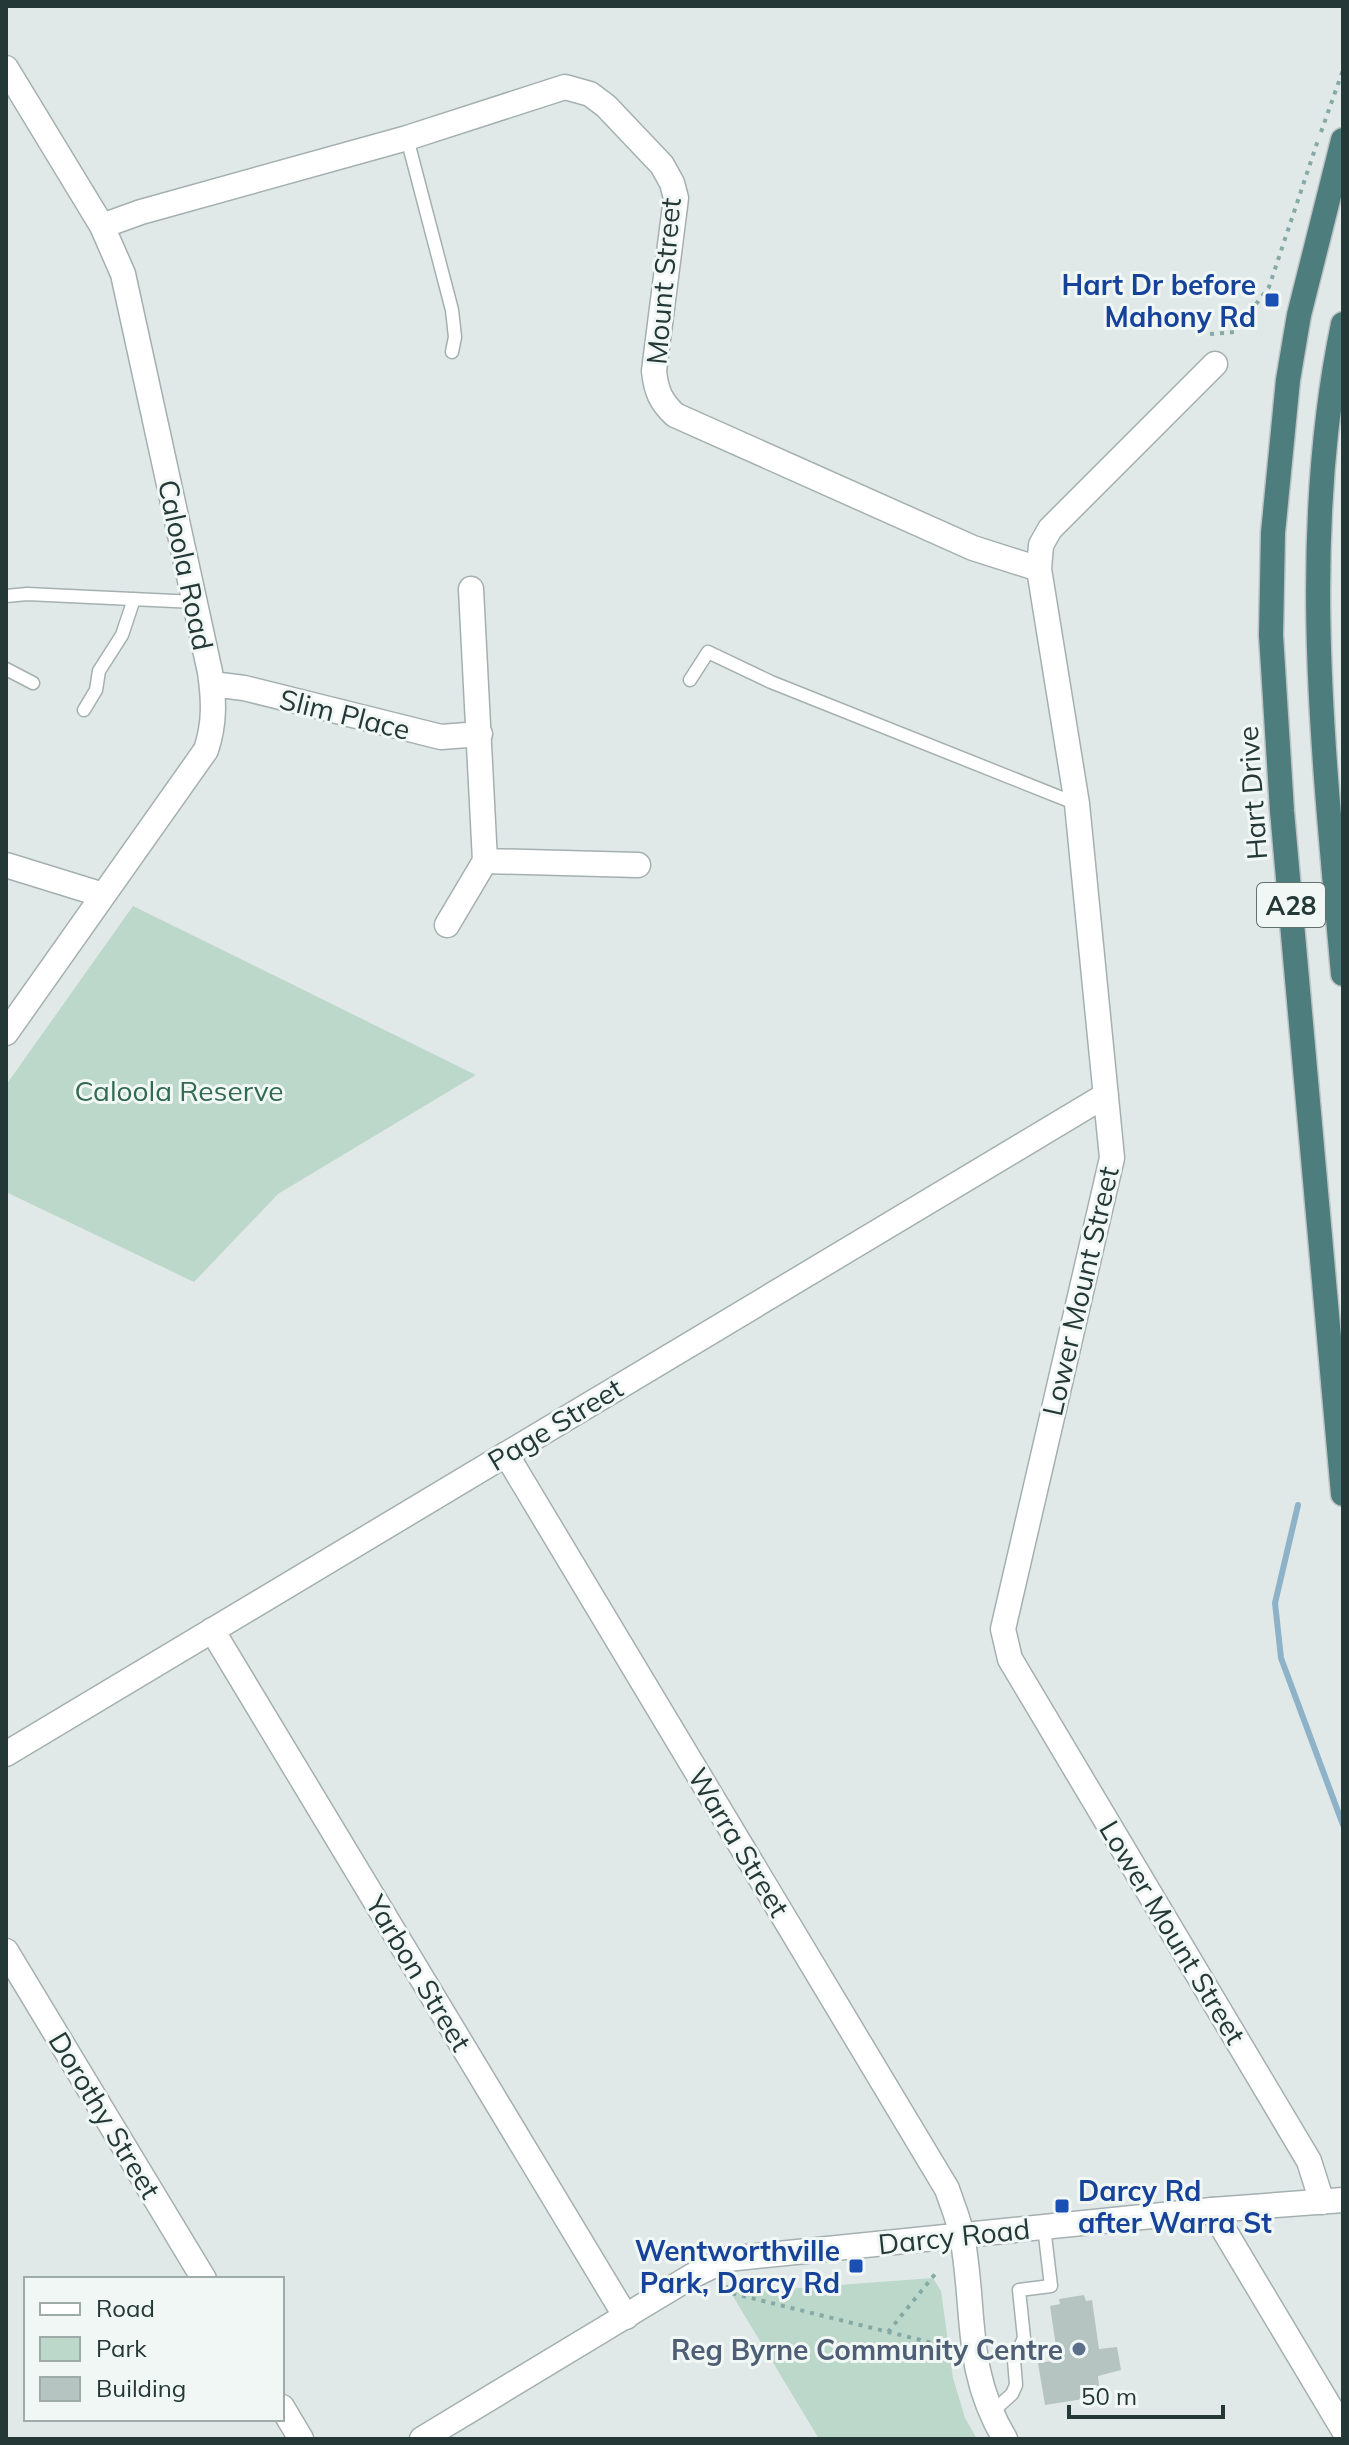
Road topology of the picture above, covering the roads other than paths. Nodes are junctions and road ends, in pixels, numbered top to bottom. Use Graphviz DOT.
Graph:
graph roads {
  1 [pos="6,68"];
  2 [pos="407,138"];
  3 [pos="1343,140"];
  4 [pos="102,226"];
  5 [pos="1343,324"];
  6 [pos="452,352"];
  7 [pos="1215,364"];
  8 [pos="1039,569"];
  9 [pos="471,589"];
  10 [pos="6,596"];
  11 [pos="134,599"];
  12 [pos="195,602"];
  13 [pos="6,669"];
  14 [pos="690,680"];
  15 [pos="33,683"];
  16 [pos="212,684"];
  17 [pos="84,710"];
  18 [pos="480,734"];
  19 [pos="1077,804"];
  20 [pos="485,861"];
  21 [pos="6,865"];
  22 [pos="638,865"];
  23 [pos="103,895"];
  24 [pos="447,925"];
  25 [pos="1343,974"];
  26 [pos="6,1033"];
  27 [pos="1106,1095"];
  28 [pos="506,1454"];
  29 [pos="1343,1494"];
  30 [pos="212,1630"];
  31 [pos="6,1754"];
  32 [pos="6,1951"];
  33 [pos="1332,2201"];
  34 [pos="1212,2210"];
  35 [pos="1044,2227"];
  36 [pos="962,2236"];
  37 [pos="203,2277"];
  38 [pos="626,2317"];
  39 [pos="284,2410"];
  40 [pos="991,2413"];
  41 [pos="1343,2429"];
  42 [pos="438,2435"];
  43 [pos="301,2439"];
  44 [pos="1005,2439"];
  1 -- 4 [label="street, Caloola Road"];
  2 -- 4 [label="street, Mount Street"];
  2 -- 6 [label="lane"];
  2 -- 8 [label="street, Mount Street"];
  3 -- 29 [label="highway, Hart Drive / A28"];
  4 -- 12 [label="street, Caloola Road"];
  5 -- 25 [label="highway, A28"];
  7 -- 8 [label="street, Lower Mount Street"];
  8 -- 19 [label="street, Lower Mount Street"];
  9 -- 18 [label="street"];
  10 -- 11 [label="lane"];
  11 -- 12 [label="lane"];
  11 -- 17 [label="lane"];
  12 -- 16 [label="street, Caloola Road"];
  13 -- 15 [label="lane"];
  14 -- 19 [label="lane"];
  16 -- 18 [label="street, Slim Place"];
  16 -- 23 [label="street, Caloola Road"];
  18 -- 20 [label="street"];
  19 -- 27 [label="street, Lower Mount Street"];
  20 -- 22 [label="street"];
  20 -- 24 [label="street"];
  21 -- 23 [label="street"];
  23 -- 26 [label="street, Caloola Road"];
  27 -- 28 [label="street, Page Street"];
  27 -- 33 [label="street, Lower Mount Street"];
  28 -- 30 [label="street, Page Street"];
  28 -- 36 [label="street, Warra Street"];
  30 -- 31 [label="street, Page Street"];
  30 -- 38 [label="street, Yarbon Street"];
  32 -- 37 [label="street, Dorothy Street"];
  33 -- 34 [label="street, Darcy Road"];
  34 -- 35 [label="street, Darcy Road"];
  34 -- 41 [label="street"];
  35 -- 36 [label="street, Darcy Road"];
  35 -- 40 [label="lane"];
  36 -- 38 [label="street, Darcy Road"];
  36 -- 40 [label="street, Warra Street"];
  38 -- 42 [label="street, Darcy Road"];
  39 -- 43 [label="street"];
  40 -- 44 [label="street, Warra Street"];
}
